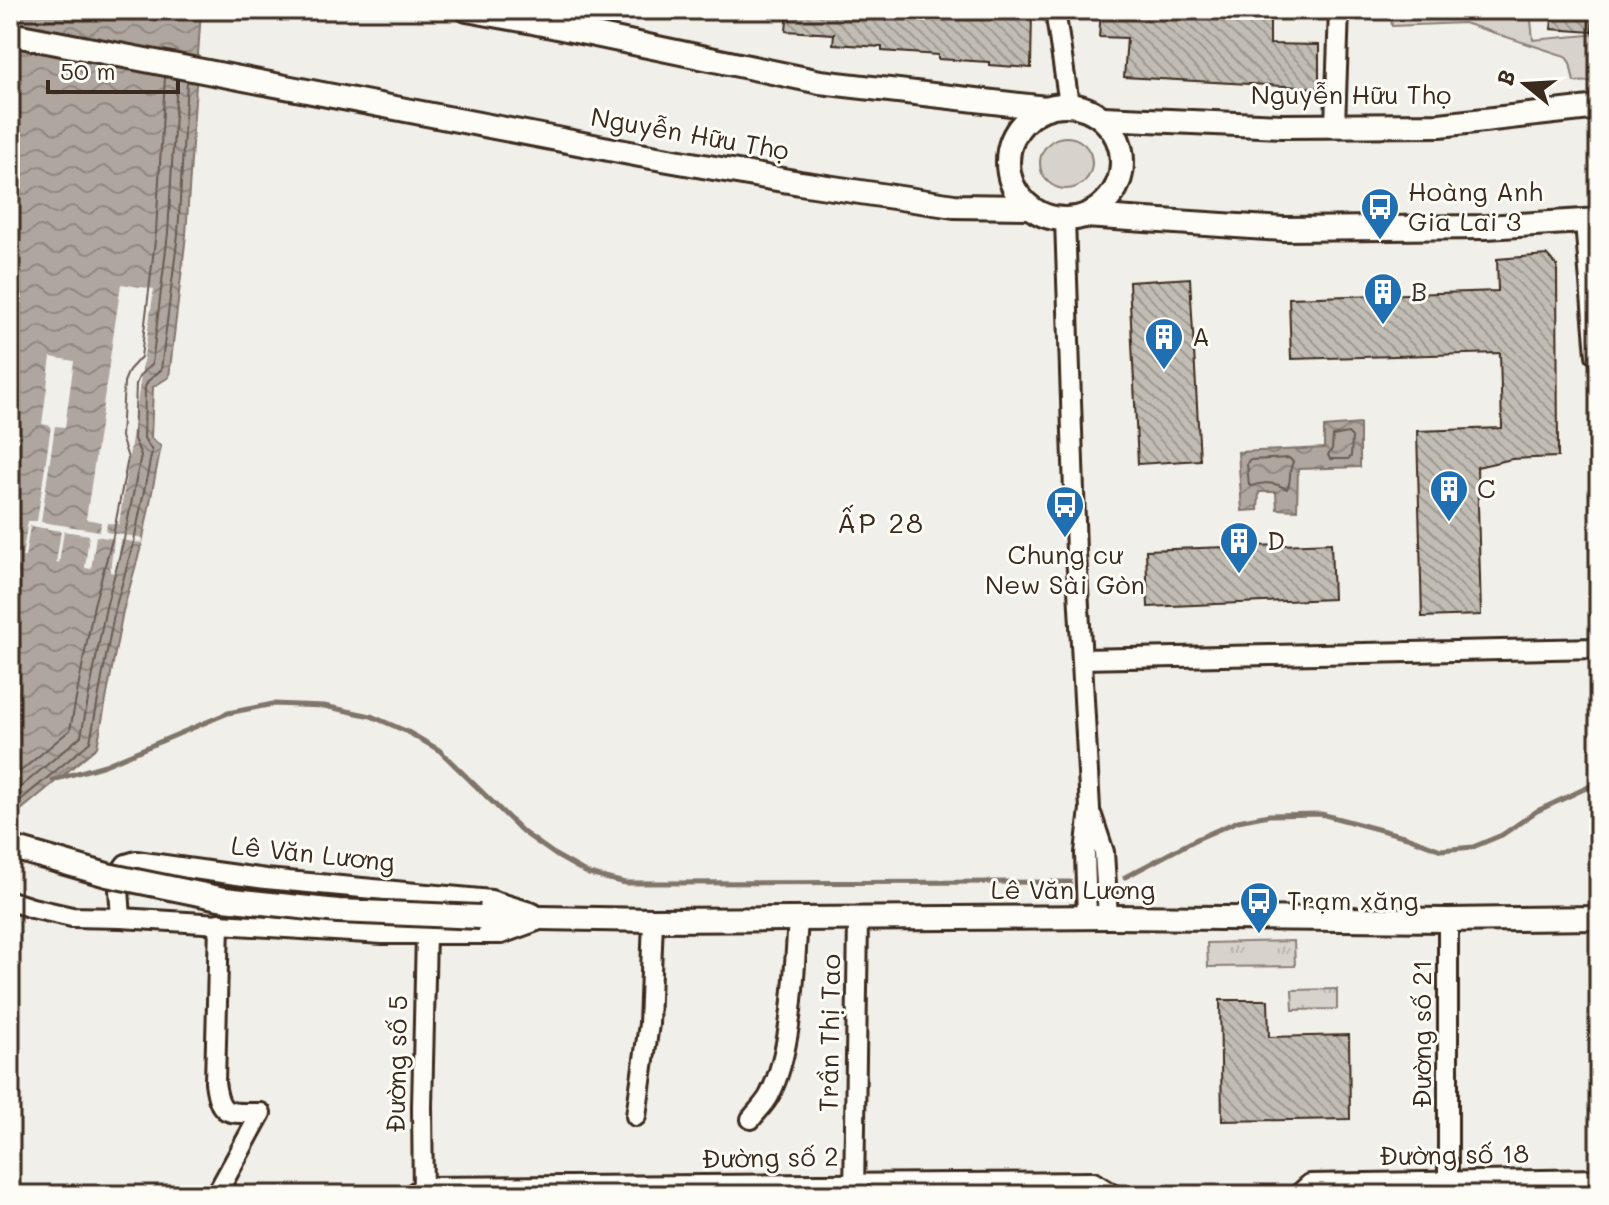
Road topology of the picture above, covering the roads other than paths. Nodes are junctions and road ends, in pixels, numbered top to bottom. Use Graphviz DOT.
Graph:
graph roads {
  1 [pos="467,10"];
  2 [pos="1055,10"];
  3 [pos="1339,10"];
  4 [pos="534,16"];
  5 [pos="10,34"];
  6 [pos="1069,104"];
  7 [pos="1599,107"];
  8 [pos="1046,108"];
  9 [pos="1103,118"];
  10 [pos="1335,125"];
  11 [pos="1030,207"];
  12 [pos="1075,217"];
  13 [pos="1592,221"];
  14 [pos="1599,355"];
  15 [pos="1599,648"];
  16 [pos="1082,659"];
  17 [pos="10,847"];
  18 [pos="10,901"];
  19 [pos="547,917"];
  20 [pos="1098,917"];
  21 [pos="121,918"];
  22 [pos="1599,918"];
  23 [pos="653,920"];
  24 [pos="798,920"];
  25 [pos="858,920"];
  26 [pos="1448,920"];
  27 [pos="219,923"];
  28 [pos="426,934"];
  29 [pos="636,1116"];
  30 [pos="751,1119"];
  31 [pos="1594,1184"];
  32 [pos="1448,1188"];
  33 [pos="854,1189"];
  34 [pos="992,1189"];
  35 [pos="1304,1189"];
  36 [pos="419,1192"];
  37 [pos="216,1195"];
  38 [pos="1114,1195"];
  1 -- 4 [label="main road"];
  2 -- 6 [label="street"];
  3 -- 10 [label="street"];
  4 -- 8 [label="main road"];
  5 -- 11 [label="main road, Nguyễn Hữu Thọ"];
  6 -- 8 [label="main road"];
  6 -- 9 [label="main road"];
  7 -- 10 [label="main road, Nguyễn Hữu Thọ"];
  8 -- 11 [label="main road"];
  9 -- 10 [label="main road, Nguyễn Hữu Thọ"];
  9 -- 12 [label="main road"];
  11 -- 12 [label="main road"];
  12 -- 13 [label="main road"];
  12 -- 16 [label="street"];
  13 -- 14 [label="street"];
  15 -- 16 [label="street"];
  16 -- 20 [label="street"];
  17 -- 19 [label="main road, Lê Văn Lương, bridge"];
  18 -- 21 [label="street, Lê Văn Lương"];
  19 -- 21 [label="street, Lê Văn Lương"];
  19 -- 23 [label="main road, Lê Văn Lương"];
  19 -- 28 [label="street, Lê Văn Lương"];
  20 -- 25 [label="main road, Lê Văn Lương"];
  20 -- 26 [label="main road, Lê Văn Lương"];
  21 -- 27 [label="street, Lê Văn Lương"];
  22 -- 26 [label="main road, Lê Văn Lương"];
  23 -- 24 [label="main road, Lê Văn Lương"];
  23 -- 29 [label="street"];
  24 -- 25 [label="main road, Lê Văn Lương"];
  24 -- 30 [label="street"];
  25 -- 33 [label="street, Trần Thị Tao"];
  26 -- 32 [label="street, Đường số 21"];
  27 -- 28 [label="street, Lê Văn Lương"];
  27 -- 37 [label="street"];
  28 -- 36 [label="street, Đường số 5"];
  31 -- 32 [label="street, Đường số 18"];
  32 -- 35 [label="street, Đường số 18"];
  33 -- 34 [label="street, Đường số 2"];
  33 -- 36 [label="street, Đường số 2"];
  34 -- 38 [label="street, Đường số 2"];
}
